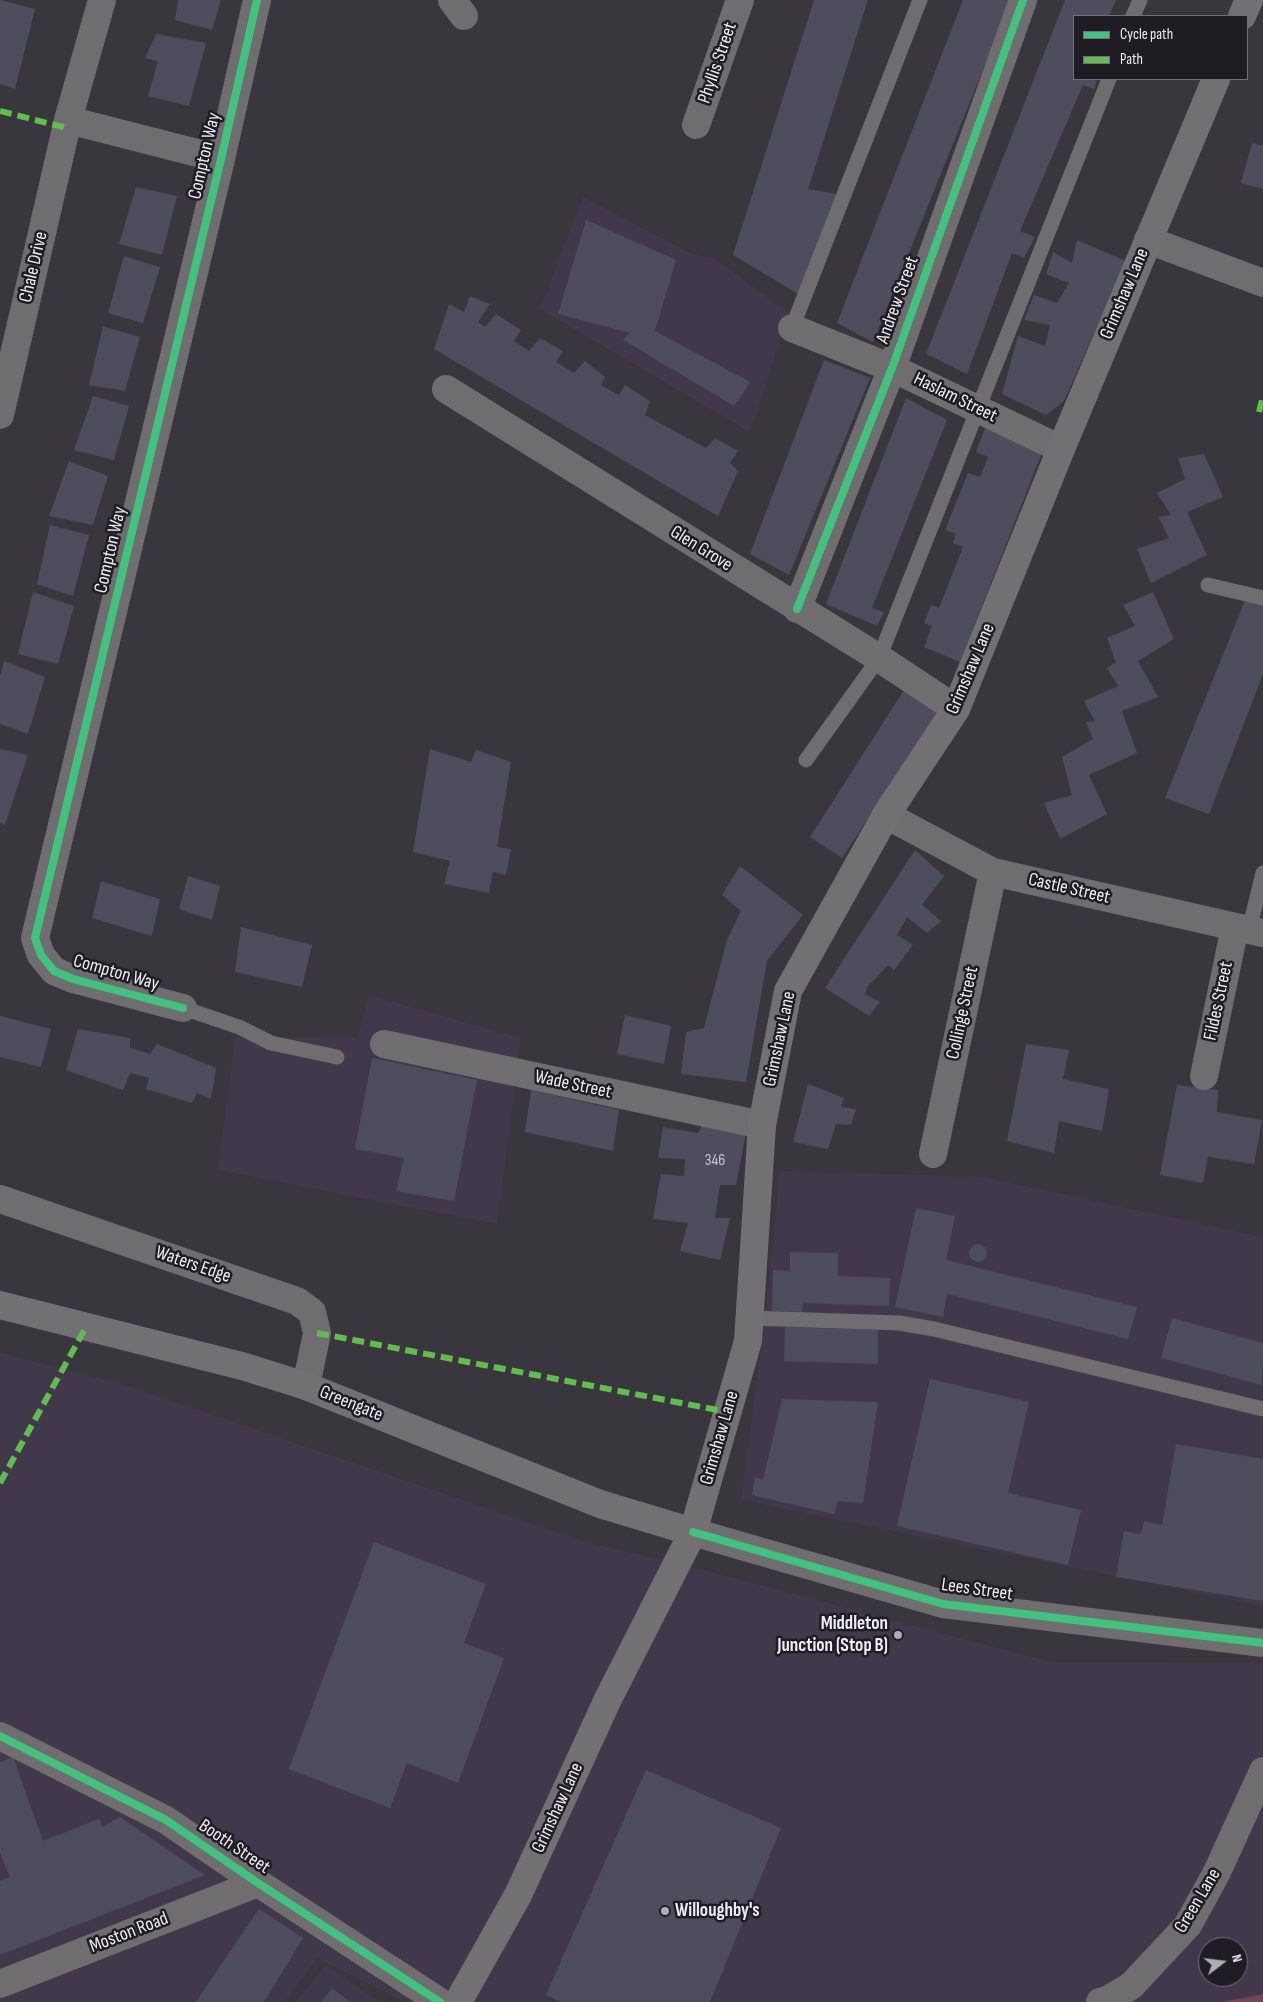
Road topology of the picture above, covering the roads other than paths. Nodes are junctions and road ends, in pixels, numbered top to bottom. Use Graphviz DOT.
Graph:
graph roads {
  1 [pos="102,0"];
  2 [pos="257,0"];
  3 [pos="740,0"];
  4 [pos="920,0"];
  5 [pos="1023,0"];
  6 [pos="1140,0"];
  7 [pos="1249,0"];
  8 [pos="1133,15"];
  9 [pos="1242,15"];
  10 [pos="1109,80"];
  11 [pos="1216,80"];
  12 [pos="68,120"];
  13 [pos="696,125"];
  14 [pos="221,159"];
  15 [pos="1148,240"];
  16 [pos="1263,284"];
  17 [pos="792,328"];
  18 [pos="892,368"];
  19 [pos="446,389"];
  20 [pos="979,410"];
  21 [pos="0,415"];
  22 [pos="1061,449"];
  23 [pos="1208,585"];
  24 [pos="1263,598"];
  25 [pos="797,609"];
  26 [pos="879,658"];
  27 [pos="956,709"];
  28 [pos="806,760"];
  29 [pos="886,815"];
  30 [pos="993,872"];
  31 [pos="1263,873"];
  32 [pos="1249,930"];
  33 [pos="183,1008"];
  34 [pos="384,1044"];
  35 [pos="338,1057"];
  36 [pos="1204,1076"];
  37 [pos="762,1125"];
  38 [pos="933,1154"];
  39 [pos="0,1198"];
  40 [pos="0,1305"];
  41 [pos="750,1318"];
  42 [pos="306,1386"];
  43 [pos="1263,1409"];
  44 [pos="693,1532"];
  45 [pos="1263,1643"];
  46 [pos="0,1736"];
  47 [pos="1263,1771"];
  48 [pos="258,1883"];
  49 [pos="0,1984"];
  50 [pos="440,2002"];
  51 [pos="458,2002"];
  52 [pos="1100,2002"];
  1 -- 12 [label="street, Chale Drive"];
  2 -- 14 [label="street, Compton Way"];
  3 -- 13 [label="street, Phyllis Street"];
  4 -- 17 [label="lane"];
  5 -- 18 [label="street, Andrew Street"];
  6 -- 8 [label="lane"];
  7 -- 9 [label="main road"];
  10 -- 20 [label="lane"];
  11 -- 15 [label="main road, Grimshaw Lane"];
  12 -- 14 [label="street"];
  12 -- 21 [label="street, Chale Drive"];
  14 -- 33 [label="street, Compton Way"];
  15 -- 16 [label="street"];
  15 -- 22 [label="main road, Grimshaw Lane"];
  17 -- 18 [label="street, Haslam Street"];
  18 -- 20 [label="street, Haslam Street"];
  18 -- 25 [label="street, Andrew Street"];
  19 -- 25 [label="street, Glen Grove"];
  20 -- 22 [label="street, Haslam Street"];
  20 -- 26 [label="lane"];
  22 -- 27 [label="main road, Grimshaw Lane"];
  23 -- 24 [label="lane"];
  25 -- 26 [label="street, Glen Grove"];
  26 -- 27 [label="street, Glen Grove"];
  26 -- 28 [label="lane"];
  27 -- 29 [label="main road, Grimshaw Lane"];
  29 -- 30 [label="street, Castle Street"];
  29 -- 37 [label="main road, Grimshaw Lane"];
  30 -- 32 [label="street, Castle Street"];
  30 -- 38 [label="street, Collinge Street"];
  31 -- 32 [label="lane"];
  32 -- 36 [label="street, Fildes Street"];
  33 -- 35 [label="lane"];
  34 -- 37 [label="street, Wade Street"];
  37 -- 41 [label="main road, Grimshaw Lane"];
  39 -- 42 [label="street, Waters Edge"];
  40 -- 42 [label="main road, Greengate"];
  41 -- 43 [label="lane"];
  41 -- 44 [label="main road, Grimshaw Lane"];
  42 -- 44 [label="main road, Greengate"];
  44 -- 45 [label="street, Lees Street"];
  44 -- 51 [label="main road, Grimshaw Lane"];
  46 -- 48 [label="street, Booth Street"];
  47 -- 52 [label="street, Green Lane"];
  48 -- 49 [label="street, Moston Road"];
  48 -- 50 [label="street, Booth Street"];
}
